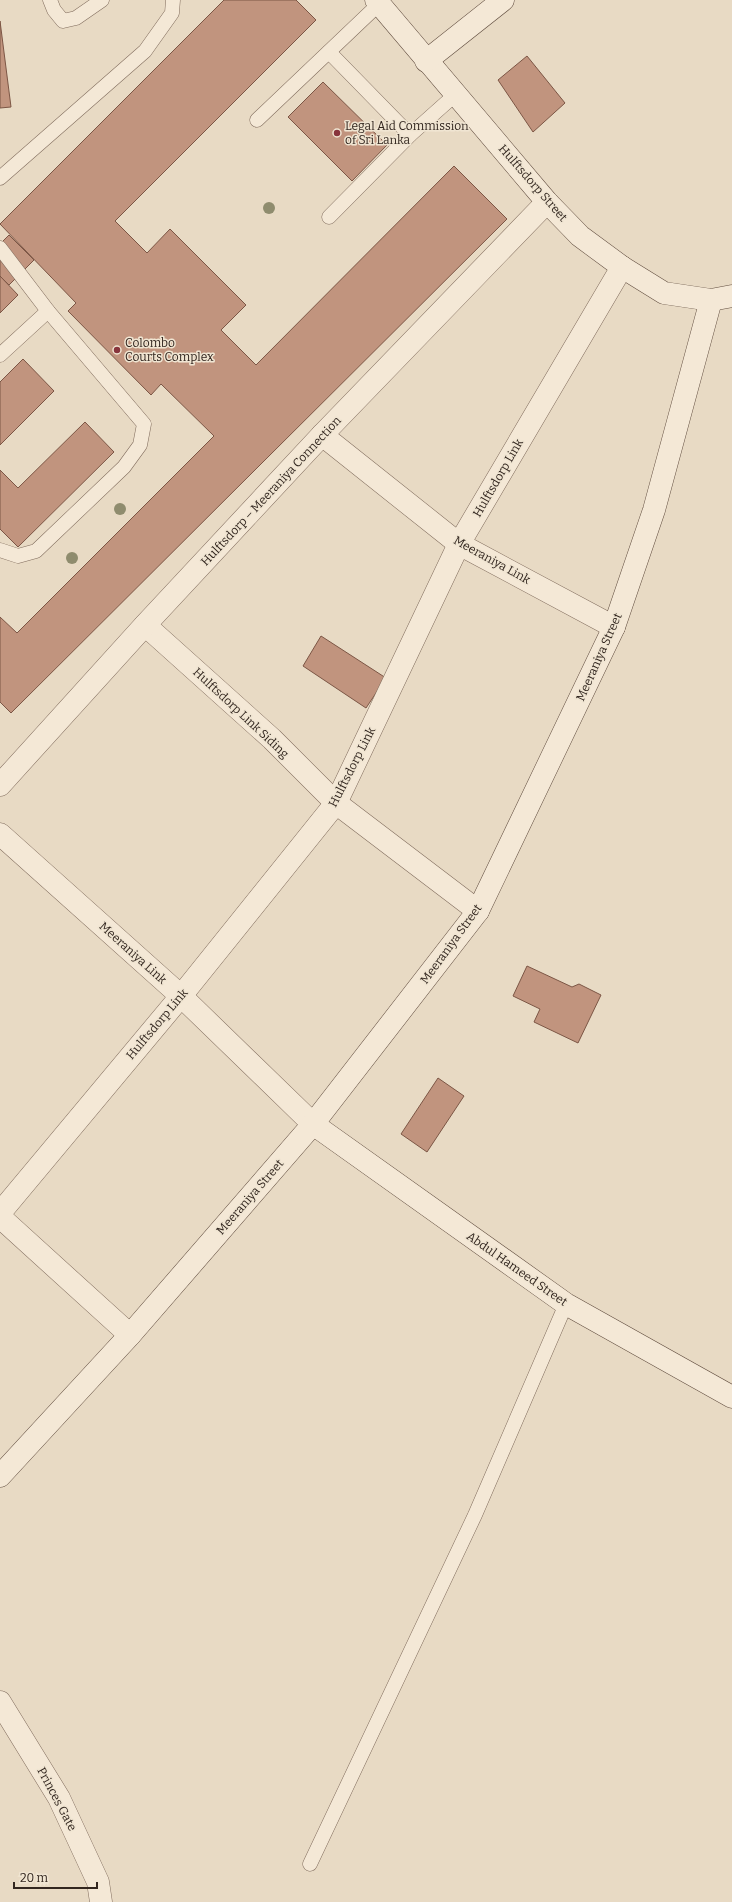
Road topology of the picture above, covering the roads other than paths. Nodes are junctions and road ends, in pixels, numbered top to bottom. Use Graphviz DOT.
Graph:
graph roads {
  1 [pos="50,0"];
  2 [pos="102,0"];
  3 [pos="173,0"];
  4 [pos="503,0"];
  5 [pos="378,2"];
  6 [pos="330,52"];
  7 [pos="426,61"];
  8 [pos="456,94"];
  9 [pos="257,120"];
  10 [pos="410,135"];
  11 [pos="0,178"];
  12 [pos="547,202"];
  13 [pos="329,217"];
  14 [pos="0,248"];
  15 [pos="622,267"];
  16 [pos="732,296"];
  17 [pos="711,300"];
  18 [pos="48,311"];
  19 [pos="0,355"];
  20 [pos="322,436"];
  21 [pos="459,544"];
  22 [pos="0,550"];
  23 [pos="145,625"];
  24 [pos="614,627"];
  25 [pos="0,785"];
  26 [pos="336,803"];
  27 [pos="0,834"];
  28 [pos="478,911"];
  29 [pos="181,996"];
  30 [pos="313,1124"];
  31 [pos="0,1213"];
  32 [pos="0,1217"];
  33 [pos="566,1304"];
  34 [pos="130,1335"];
  35 [pos="732,1397"];
  36 [pos="0,1476"];
  37 [pos="0,1702"];
  38 [pos="310,1864"];
  39 [pos="101,1902"];
  1 -- 2 [label="lane"];
  3 -- 11 [label="lane"];
  4 -- 7 [label="street"];
  5 -- 6 [label="lane"];
  5 -- 7 [label="street, Hulftsdorp Street"];
  6 -- 9 [label="lane"];
  6 -- 10 [label="lane"];
  7 -- 8 [label="street, Hulftsdorp Street"];
  8 -- 10 [label="lane"];
  8 -- 12 [label="street, Hulftsdorp Street"];
  10 -- 13 [label="lane"];
  12 -- 15 [label="street, Hulftsdorp Street"];
  12 -- 20 [label="street, Hulftsdorp – Meeraniya Connection"];
  14 -- 18 [label="lane"];
  15 -- 17 [label="street, Hulftsdorp Street"];
  15 -- 21 [label="street, Hulftsdorp Link"];
  16 -- 17 [label="street, Hulftsdorp Street"];
  17 -- 24 [label="street, Meeraniya Street"];
  18 -- 19 [label="lane"];
  18 -- 22 [label="lane"];
  20 -- 21 [label="street, Meeraniya Link"];
  20 -- 23 [label="street, Hulftsdorp – Meeraniya Connection"];
  21 -- 24 [label="street, Meeraniya Link"];
  21 -- 26 [label="street, Hulftsdorp Link"];
  23 -- 25 [label="street, Hulftsdorp – Meeraniya Connection"];
  23 -- 26 [label="street, Hulftsdorp Link Siding"];
  24 -- 28 [label="street, Meeraniya Street"];
  26 -- 28 [label="street, Hulftsdorp Link Siding"];
  26 -- 29 [label="street, Hulftsdorp Link"];
  27 -- 29 [label="street, Meeraniya Link"];
  28 -- 30 [label="street, Meeraniya Street"];
  29 -- 30 [label="street, Meeraniya Link"];
  29 -- 31 [label="street, Hulftsdorp Link"];
  30 -- 33 [label="street, Abdul Hameed Street"];
  30 -- 34 [label="street, Meeraniya Street"];
  32 -- 34 [label="street"];
  33 -- 35 [label="street, Abdul Hameed Street"];
  33 -- 38 [label="lane"];
  34 -- 36 [label="street, Meeraniya Street"];
  37 -- 39 [label="street, Princes Gate"];
}
